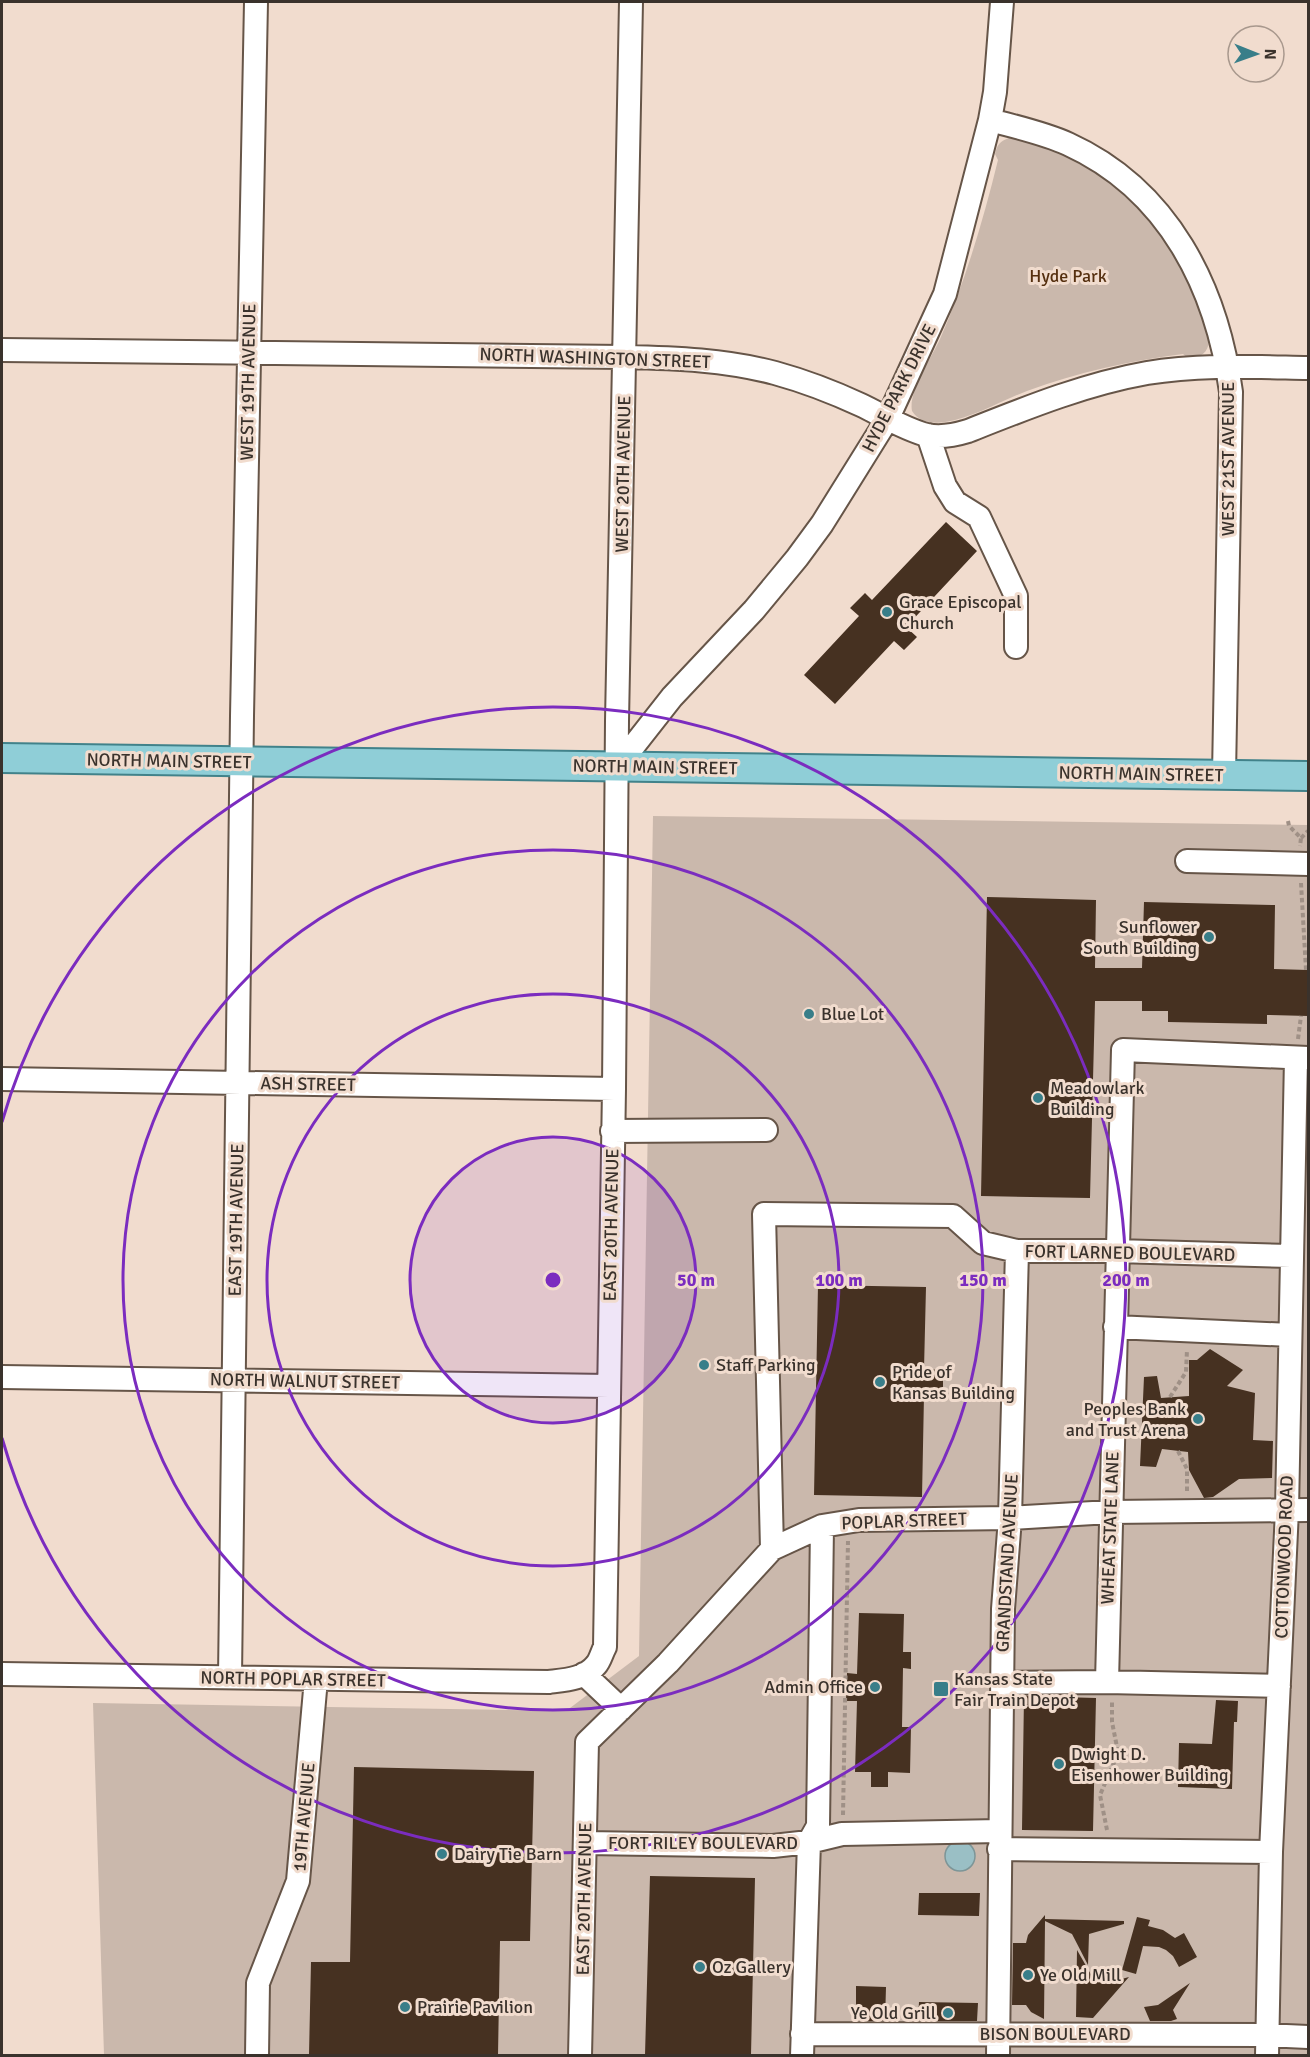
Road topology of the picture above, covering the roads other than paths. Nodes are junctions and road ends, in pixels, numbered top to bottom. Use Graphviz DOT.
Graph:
graph roads {
  1 [pos="256,2"];
  2 [pos="631,2"];
  3 [pos="1002,2"];
  4 [pos="990,120"];
  5 [pos="2,350"];
  6 [pos="248,352"];
  7 [pos="625,357"];
  8 [pos="1228,367"];
  9 [pos="1308,368"];
  10 [pos="888,418"];
  11 [pos="928,435"];
  12 [pos="1016,647"];
  13 [pos="2,758"];
  14 [pos="243,762"];
  15 [pos="617,767"];
  16 [pos="1224,775"];
  17 [pos="1308,776"];
  18 [pos="1187,861"];
  19 [pos="1304,864"];
  20 [pos="1302,1058"];
  21 [pos="2,1079"];
  22 [pos="237,1083"];
  23 [pos="614,1089"];
  24 [pos="766,1130"];
  25 [pos="612,1131"];
  26 [pos="1017,1251"];
  27 [pos="1116,1251"];
  28 [pos="1291,1256"];
  29 [pos="1115,1327"];
  30 [pos="1290,1335"];
  31 [pos="2,1377"];
  32 [pos="234,1380"];
  33 [pos="608,1386"];
  34 [pos="1298,1510"];
  35 [pos="1110,1512"];
  36 [pos="1010,1518"];
  37 [pos="822,1526"];
  38 [pos="772,1548"];
  39 [pos="2,1674"];
  40 [pos="584,1674"];
  41 [pos="230,1677"];
  42 [pos="316,1679"];
  43 [pos="1110,1682"];
  44 [pos="1002,1683"];
  45 [pos="1279,1686"];
  46 [pos="621,1710"];
  47 [pos="587,1742"];
  48 [pos="999,1840"];
  49 [pos="809,1842"];
  50 [pos="586,1843"];
  51 [pos="1271,1852"];
  52 [pos="1308,2037"];
  53 [pos="802,2044"];
  54 [pos="998,2045"];
  55 [pos="1267,2045"];
  56 [pos="257,2055"];
  57 [pos="580,2055"];
  1 -- 6 [label="street, WEST 19TH AVENUE"];
  2 -- 7 [label="street, WEST 20TH AVENUE"];
  3 -- 4 [label="street, HYDE PARK DRIVE"];
  4 -- 8 [label="street, WEST 21ST AVENUE"];
  4 -- 10 [label="street, HYDE PARK DRIVE"];
  5 -- 6 [label="street, NORTH WASHINGTON STREET"];
  6 -- 7 [label="street, NORTH WASHINGTON STREET"];
  6 -- 14 [label="street, WEST 19TH AVENUE"];
  7 -- 10 [label="street, NORTH WASHINGTON STREET"];
  7 -- 15 [label="street, WEST 20TH AVENUE"];
  8 -- 9 [label="street, NORTH WASHINGTON STREET"];
  8 -- 11 [label="street, NORTH WASHINGTON STREET"];
  8 -- 16 [label="street, WEST 21ST AVENUE"];
  10 -- 11 [label="street, NORTH WASHINGTON STREET"];
  10 -- 15 [label="street, HYDE PARK DRIVE"];
  11 -- 12 [label="street"];
  13 -- 14 [label="main road, NORTH MAIN STREET"];
  14 -- 15 [label="main road, NORTH MAIN STREET"];
  14 -- 22 [label="street, EAST 19TH AVENUE"];
  15 -- 16 [label="main road, NORTH MAIN STREET"];
  15 -- 23 [label="street, EAST 20TH AVENUE"];
  16 -- 17 [label="main road, NORTH MAIN STREET"];
  18 -- 19 [label="street"];
  20 -- 27 [label="street, WHEAT STATE LANE"];
  20 -- 28 [label="street, COTTONWOOD ROAD"];
  21 -- 22 [label="street, ASH STREET"];
  22 -- 23 [label="street, ASH STREET"];
  22 -- 32 [label="street, EAST 19TH AVENUE"];
  23 -- 25 [label="street, EAST 20TH AVENUE"];
  24 -- 25 [label="street"];
  25 -- 33 [label="street, EAST 20TH AVENUE"];
  26 -- 27 [label="street, FORT LARNED BOULEVARD"];
  26 -- 36 [label="street, GRANDSTAND AVENUE"];
  26 -- 38 [label="street, FORT LARNED BOULEVARD"];
  27 -- 28 [label="street, FORT LARNED BOULEVARD"];
  27 -- 29 [label="street, WHEAT STATE LANE"];
  28 -- 30 [label="street, COTTONWOOD ROAD"];
  29 -- 30 [label="street"];
  29 -- 35 [label="street, WHEAT STATE LANE"];
  30 -- 34 [label="street, COTTONWOOD ROAD"];
  31 -- 32 [label="street, NORTH WALNUT STREET"];
  32 -- 33 [label="street, NORTH WALNUT STREET"];
  32 -- 41 [label="street, EAST 19TH AVENUE"];
  33 -- 40 [label="street, EAST 20TH AVENUE"];
  34 -- 35 [label="street, POPLAR STREET"];
  34 -- 45 [label="street, COTTONWOOD ROAD"];
  35 -- 36 [label="street, POPLAR STREET"];
  35 -- 43 [label="street, WHEAT STATE LANE"];
  36 -- 37 [label="street, POPLAR STREET"];
  36 -- 44 [label="street, GRANDSTAND AVENUE"];
  37 -- 38 [label="street, POPLAR STREET"];
  37 -- 49 [label="street"];
  38 -- 46 [label="street, POPLAR STREET"];
  39 -- 41 [label="street, NORTH POPLAR STREET"];
  40 -- 42 [label="street, NORTH POPLAR STREET"];
  40 -- 46 [label="street"];
  41 -- 42 [label="street, NORTH POPLAR STREET"];
  42 -- 56 [label="street, 19TH AVENUE"];
  43 -- 44 [label="street"];
  43 -- 45 [label="street"];
  44 -- 48 [label="street, GRANDSTAND AVENUE"];
  45 -- 51 [label="street, COTTONWOOD ROAD"];
  46 -- 47 [label="street, POPLAR STREET"];
  47 -- 50 [label="street, EAST 20TH AVENUE"];
  48 -- 49 [label="street, FORT RILEY BOULEVARD"];
  48 -- 51 [label="street, FORT RILEY BOULEVARD"];
  48 -- 54 [label="street, GRANDSTAND AVENUE"];
  49 -- 50 [label="street, FORT RILEY BOULEVARD"];
  49 -- 53 [label="street"];
  50 -- 57 [label="street, EAST 20TH AVENUE"];
  51 -- 55 [label="street, COTTONWOOD ROAD"];
  52 -- 55 [label="street, BISON BOULEVARD"];
  53 -- 54 [label="street, BISON BOULEVARD"];
  54 -- 55 [label="street, BISON BOULEVARD"];
}
